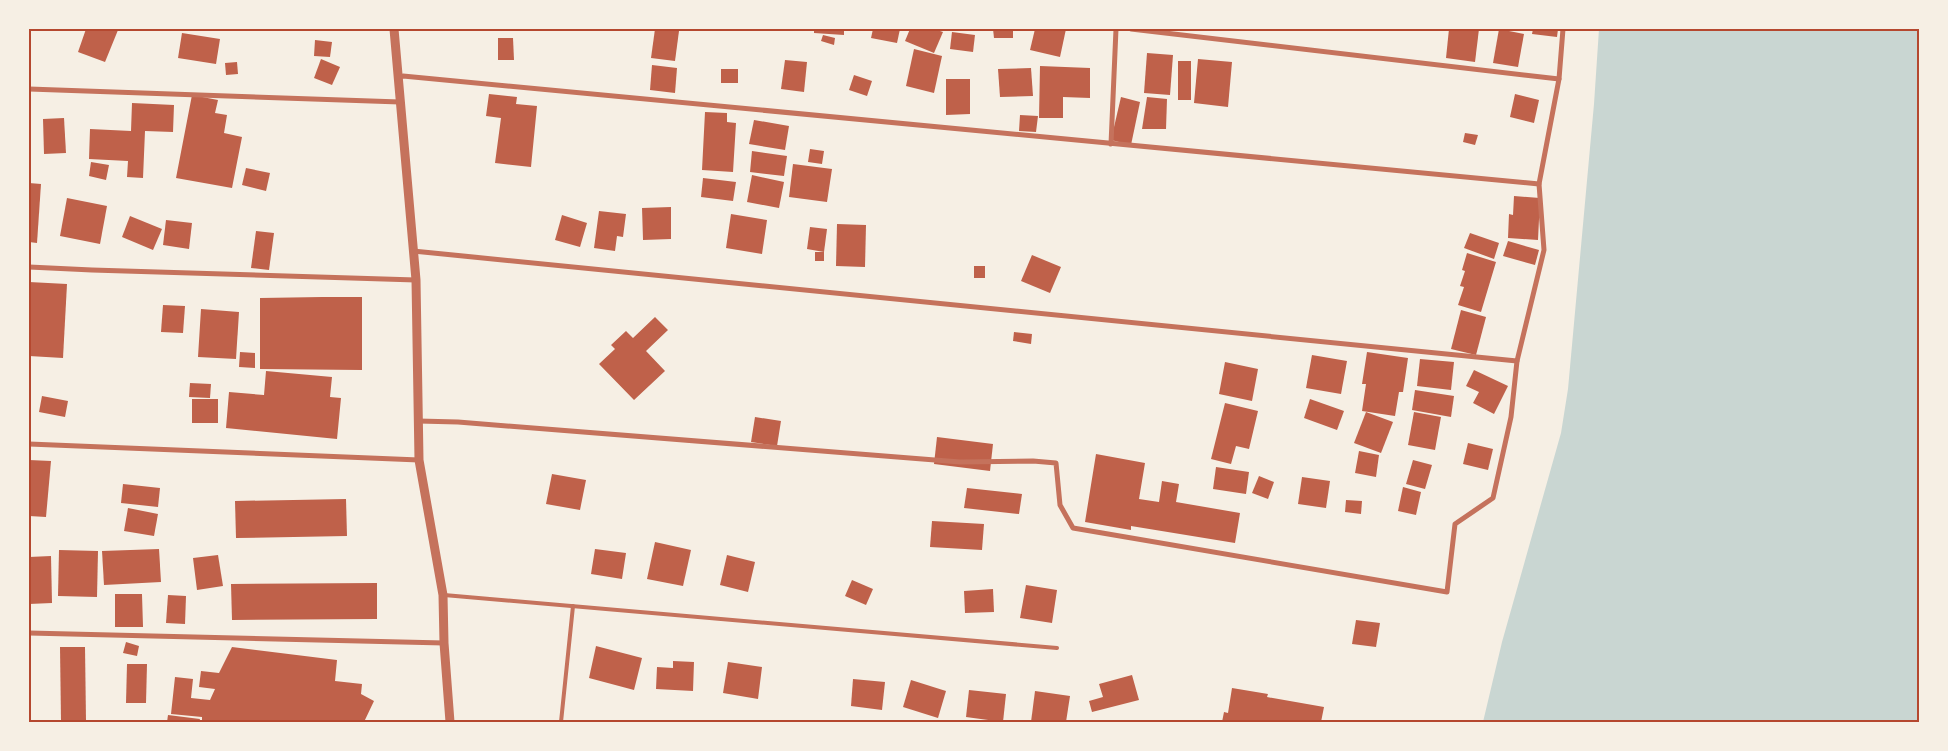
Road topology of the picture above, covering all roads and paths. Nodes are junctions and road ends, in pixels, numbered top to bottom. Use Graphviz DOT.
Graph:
graph roads {
  1 [pos="394,29"];
  2 [pos="1116,29"];
  3 [pos="1131,29"];
  4 [pos="1563,29"];
  5 [pos="398,78"];
  6 [pos="1559,79"];
  7 [pos="29,89"];
  8 [pos="400,102"];
  9 [pos="1111,144"];
  10 [pos="1539,184"];
  11 [pos="413,252"];
  12 [pos="29,267"];
  13 [pos="416,280"];
  14 [pos="1517,361"];
  15 [pos="418,421"];
  16 [pos="29,444"];
  17 [pos="419,460"];
  18 [pos="444,595"];
  19 [pos="573,606"];
  20 [pos="29,633"];
  21 [pos="444,643"];
  22 [pos="1057,648"];
  23 [pos="450,722"];
  24 [pos="561,722"];
  1 -- 5 [label="street"];
  2 -- 9 [label="street"];
  3 -- 6 [label="street"];
  4 -- 6 [label="street"];
  5 -- 8 [label="street"];
  5 -- 9 [label="street"];
  6 -- 10 [label="street"];
  7 -- 8 [label="street"];
  8 -- 11 [label="street"];
  9 -- 10 [label="street"];
  10 -- 14 [label="street"];
  11 -- 13 [label="street"];
  11 -- 14 [label="street"];
  12 -- 13 [label="street"];
  13 -- 15 [label="street"];
  14 -- 15 [label="street"];
  15 -- 17 [label="street"];
  16 -- 17 [label="street"];
  17 -- 18 [label="street"];
  18 -- 19 [label="lane"];
  18 -- 21 [label="street"];
  19 -- 22 [label="lane"];
  19 -- 24 [label="lane"];
  20 -- 21 [label="street"];
  21 -- 23 [label="street"];
}
